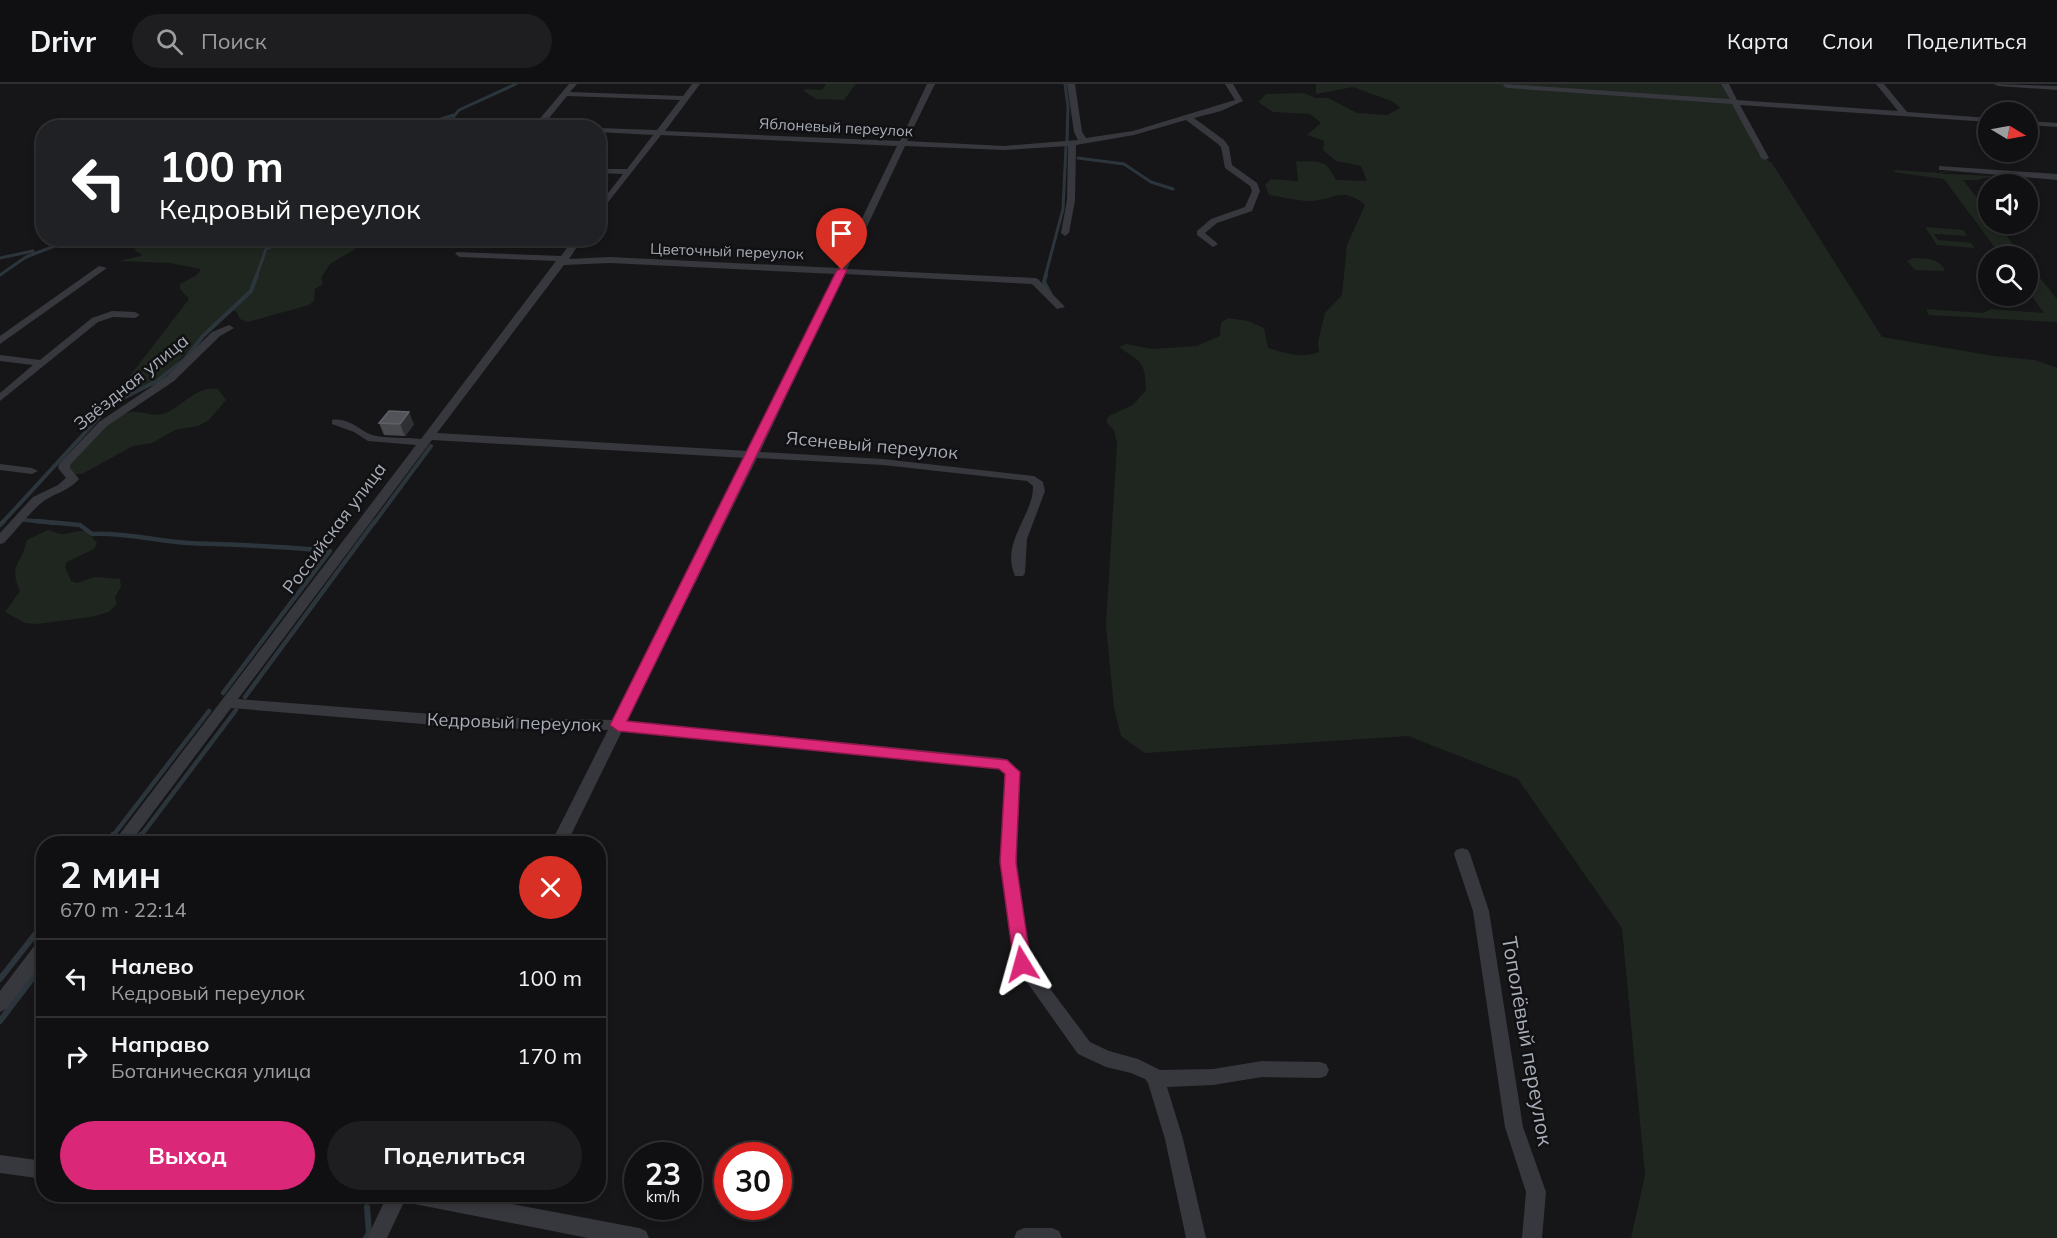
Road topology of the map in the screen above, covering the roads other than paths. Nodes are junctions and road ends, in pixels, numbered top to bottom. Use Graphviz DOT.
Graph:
graph roads {
  1 [pos="573,84"];
  2 [pos="696,84"];
  3 [pos="931,84"];
  4 [pos="1071,84"];
  5 [pos="1229,84"];
  6 [pos="1725,84"];
  7 [pos="1880,84"];
  8 [pos="1998,84"];
  9 [pos="1507,87"];
  10 [pos="2057,88"];
  11 [pos="566,94"];
  12 [pos="685,98"];
  13 [pos="1737,104"];
  14 [pos="1905,115"];
  15 [pos="1188,118"];
  16 [pos="1978,119"];
  17 [pos="543,120"];
  18 [pos="2038,124"];
  19 [pos="2057,125"];
  20 [pos="606,130"];
  21 [pos="658,132"];
  22 [pos="1083,141"];
  23 [pos="1072,142"];
  24 [pos="904,144"];
  25 [pos="1765,158"];
  26 [pos="1942,168"];
  27 [pos="606,171"];
  28 [pos="628,172"];
  29 [pos="2057,177"];
  30 [pos="606,202"];
  31 [pos="1065,233"];
  32 [pos="1213,244"];
  33 [pos="573,246"];
  34 [pos="460,254"];
  35 [pos="562,260"];
  36 [pos="102,268"];
  37 [pos="842,270"];
  38 [pos="1060,307"];
  39 [pos="135,315"];
  40 [pos="229,328"];
  41 [pos="0,341"];
  42 [pos="0,358"];
  43 [pos="42,363"];
  44 [pos="0,398"];
  45 [pos="336,422"];
  46 [pos="425,439"];
  47 [pos="753,454"];
  48 [pos="0,466"];
  49 [pos="32,471"];
  50 [pos="0,540"];
  51 [pos="1019,573"];
  52 [pos="227,703"];
  53 [pos="618,725"];
  54 [pos="126,836"];
  55 [pos="562,836"];
  56 [pos="1462,854"];
  57 [pos="36,957"];
  58 [pos="0,1004"];
  59 [pos="1320,1070"];
  60 [pos="1156,1079"];
  61 [pos="0,1164"];
  62 [pos="36,1169"];
  63 [pos="394,1202"];
  64 [pos="451,1202"];
  65 [pos="377,1238"];
  66 [pos="639,1238"];
  67 [pos="1024,1238"];
  68 [pos="1052,1238"];
  69 [pos="1196,1238"];
  70 [pos="1532,1238"];
  1 -- 11 [label="street"];
  2 -- 12 [label="street"];
  3 -- 24 [label="street"];
  4 -- 22 [label="street"];
  5 -- 15 [label="street, Яблоневый переулок"];
  6 -- 13 [label="street"];
  7 -- 14 [label="street"];
  8 -- 10 [label="street"];
  9 -- 13 [label="street"];
  11 -- 12 [label="street"];
  11 -- 17 [label="street"];
  12 -- 21 [label="street"];
  13 -- 14 [label="street"];
  13 -- 25 [label="street"];
  14 -- 16 [label="street"];
  15 -- 22 [label="street, Яблоневый переулок"];
  15 -- 32 [label="street"];
  18 -- 19 [label="street"];
  20 -- 21 [label="street, Яблоневый переулок"];
  21 -- 24 [label="street, Яблоневый переулок"];
  21 -- 28 [label="street"];
  22 -- 23 [label="street, Яблоневый переулок"];
  23 -- 24 [label="street, Яблоневый переулок"];
  23 -- 31 [label="street"];
  24 -- 37 [label="street"];
  26 -- 29 [label="street"];
  27 -- 28 [label="street"];
  28 -- 30 [label="street"];
  33 -- 35 [label="street, Российская улица"];
  34 -- 35 [label="street, Цветочный переулок"];
  35 -- 37 [label="street, Цветочный переулок"];
  35 -- 46 [label="street, Российская улица"];
  36 -- 41 [label="street"];
  37 -- 38 [label="street, Цветочный переулок"];
  37 -- 47 [label="street"];
  39 -- 43 [label="street"];
  40 -- 50 [label="street, Звёздная улица"];
  42 -- 43 [label="street"];
  43 -- 44 [label="street"];
  45 -- 46 [label="street, Ясеневый переулок"];
  46 -- 47 [label="street, Ясеневый переулок"];
  46 -- 52 [label="street, Российская улица"];
  47 -- 51 [label="street, Ясеневый переулок"];
  47 -- 53 [label="street"];
  48 -- 49 [label="street"];
  52 -- 53 [label="street, Кедровый переулок"];
  52 -- 54 [label="street, Российская улица"];
  53 -- 55 [label="street"];
  53 -- 60 [label="street, Кедровый переулок"];
  56 -- 70 [label="street, Тополёвый переулок"];
  57 -- 58 [label="street"];
  59 -- 60 [label="street"];
  60 -- 69 [label="street"];
  61 -- 62 [label="street"];
  63 -- 65 [label="street"];
  64 -- 66 [label="street"];
  67 -- 68 [label="street"];
}
